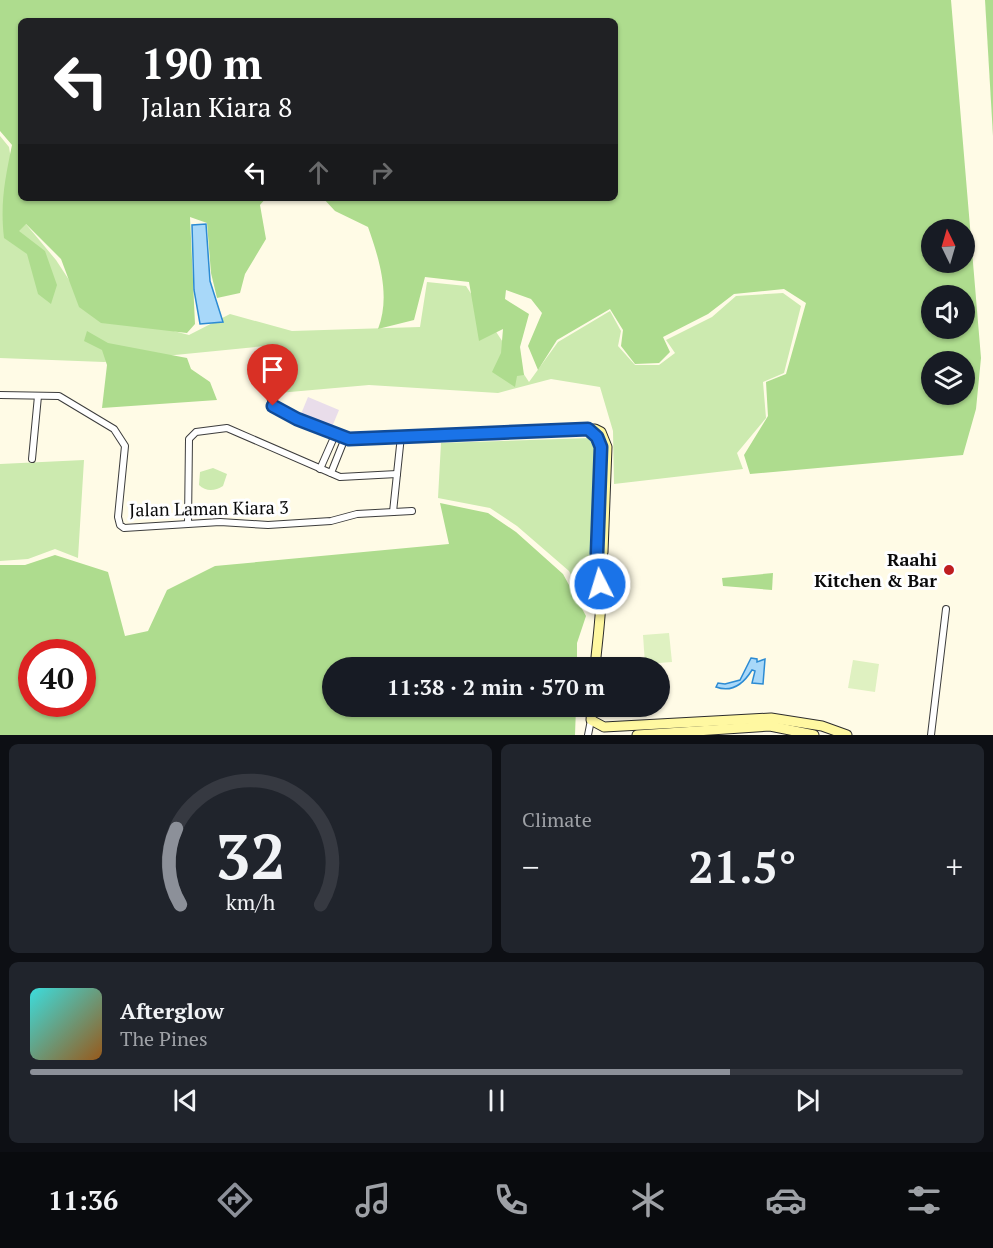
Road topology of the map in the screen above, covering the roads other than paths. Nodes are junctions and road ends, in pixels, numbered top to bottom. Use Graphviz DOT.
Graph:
graph roads {
  1 [pos="0,395"];
  2 [pos="38,396"];
  3 [pos="272,396"];
  4 [pos="401,436"];
  5 [pos="340,437"];
  6 [pos="32,459"];
  7 [pos="320,469"];
  8 [pos="331,473"];
  9 [pos="397,474"];
  10 [pos="412,511"];
  11 [pos="393,512"];
  12 [pos="188,523"];
  13 [pos="946,609"];
  14 [pos="596,657"];
  15 [pos="591,717"];
  16 [pos="591,720"];
  17 [pos="588,735"];
  18 [pos="637,735"];
  19 [pos="814,735"];
  20 [pos="847,735"];
  21 [pos="931,735"];
  1 -- 2 [label="street, Jalan Laman Kiara 3"];
  2 -- 6 [label="street"];
  2 -- 12 [label="street, Jalan Laman Kiara 3"];
  3 -- 5 [label="street"];
  4 -- 5 [label="street"];
  4 -- 9 [label="street"];
  4 -- 14 [label="street"];
  5 -- 7 [label="street"];
  5 -- 8 [label="street"];
  7 -- 8 [label="street"];
  7 -- 12 [label="street"];
  8 -- 9 [label="street"];
  9 -- 11 [label="street"];
  10 -- 11 [label="street, Jalan Laman Kiara 3"];
  11 -- 12 [label="street, Jalan Laman Kiara 3"];
  13 -- 21 [label="street"];
  15 -- 16 [label="street"];
  16 -- 17 [label="street"];
  16 -- 20 [label="street"];
  18 -- 19 [label="street"];
}
